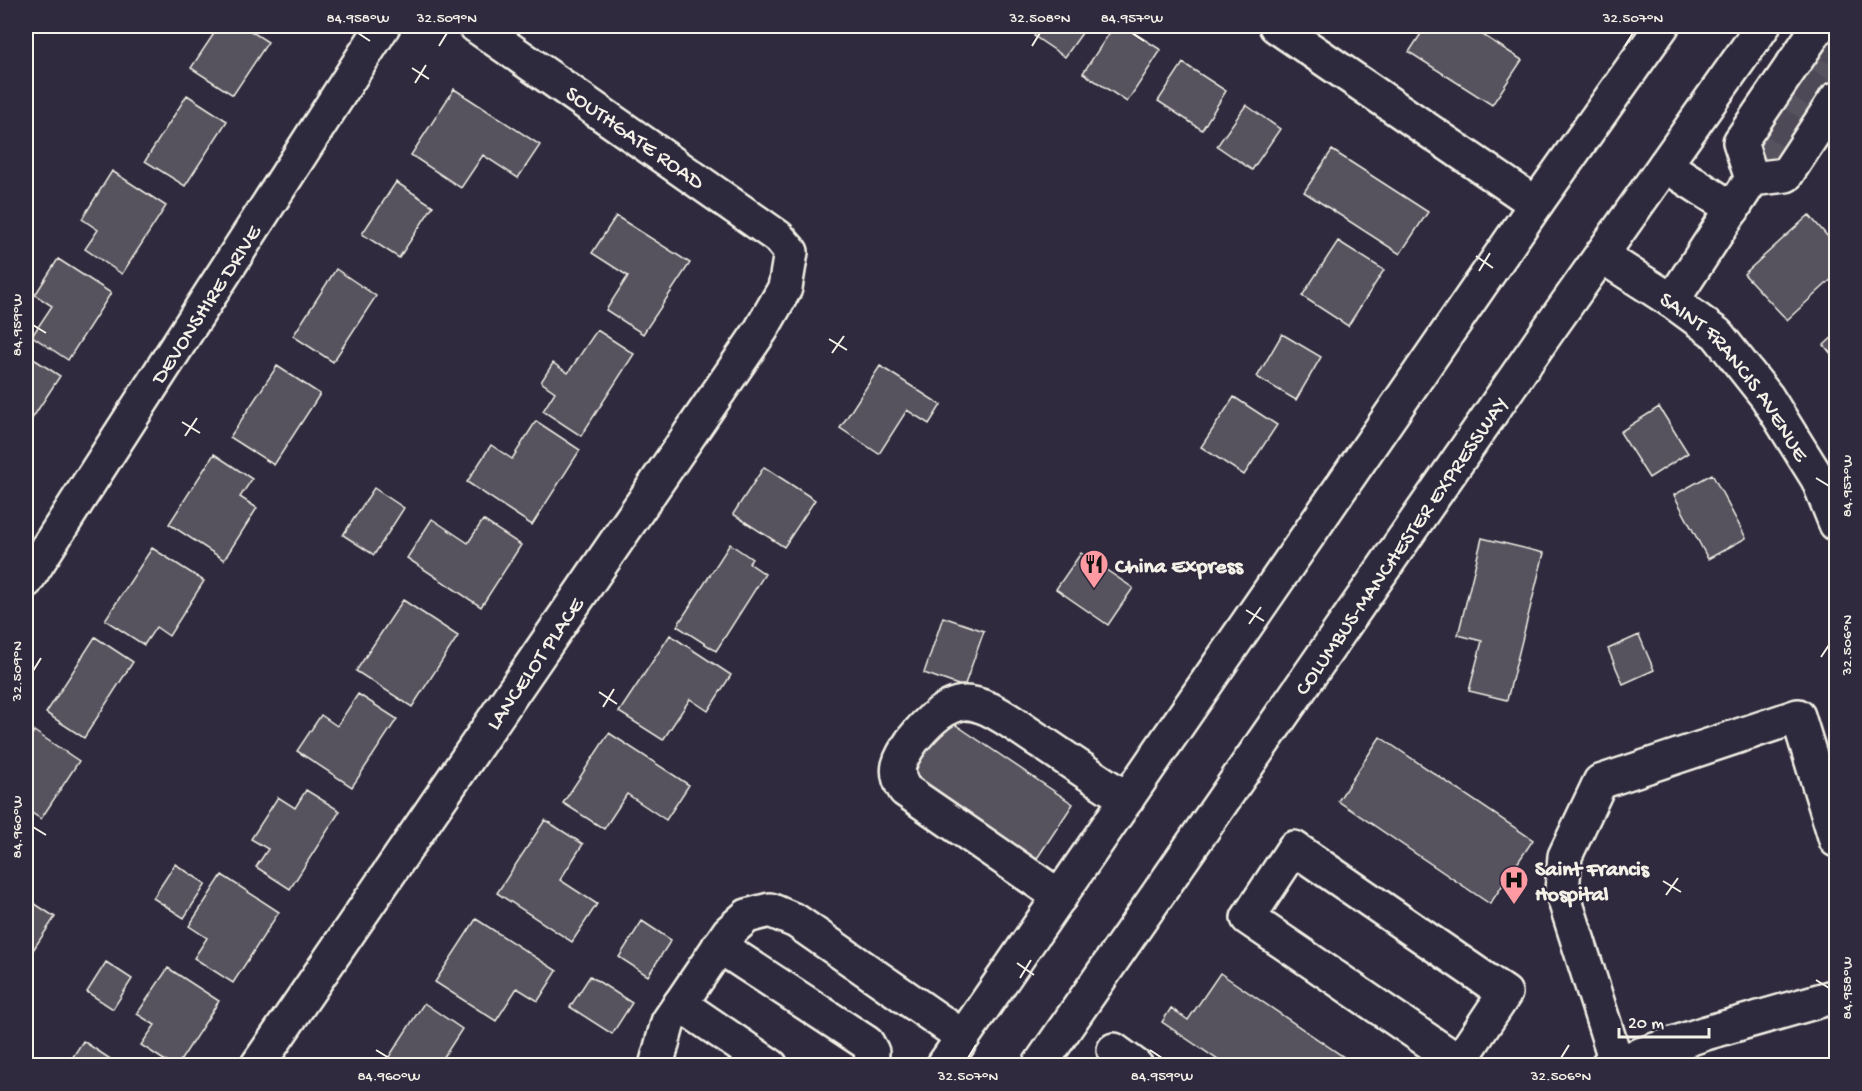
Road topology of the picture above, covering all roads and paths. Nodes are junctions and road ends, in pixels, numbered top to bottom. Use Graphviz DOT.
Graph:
graph roads {
  1 [pos="383,26"];
  2 [pos="476,26"];
  3 [pos="1276,26"];
  4 [pos="1662,26"];
  5 [pos="1763,26"];
  6 [pos="1813,31"];
  7 [pos="1833,101"];
  8 [pos="1665,165"];
  9 [pos="1752,179"];
  10 [pos="1536,204"];
  11 [pos="1733,209"];
  12 [pos="791,252"];
  13 [pos="1602,255"];
  14 [pos="1672,301"];
  15 [pos="1836,524"];
  16 [pos="34,547"];
  17 [pos="26,581"];
  18 [pos="1127,799"];
  19 [pos="1836,840"];
  20 [pos="1060,897"];
  21 [pos="719,946"];
  22 [pos="1836,996"];
  23 [pos="680,1004"];
  24 [pos="963,1037"];
  25 [pos="1611,1063"];
  26 [pos="1459,1064"];
  27 [pos="257,1065"];
  28 [pos="656,1065"];
  29 [pos="771,1065"];
  30 [pos="871,1065"];
  31 [pos="943,1065"];
  32 [pos="1039,1065"];
  1 -- 16 [label="street, DEVONSHIRE DRIVE"];
  2 -- 12 [label="street, SOUTHGATE ROAD"];
  3 -- 10 [label="street"];
  4 -- 10 [label="street"];
  5 -- 8 [label="street, COLUMBUS-MANCHESTER EXPRESSWAY"];
  6 -- 9 [label="street"];
  7 -- 9 [label="street"];
  8 -- 11 [label="street"];
  8 -- 13 [label="street, COLUMBUS-MANCHESTER EXPRESSWAY"];
  9 -- 11 [label="street"];
  10 -- 18 [label="street"];
  11 -- 14 [label="street"];
  12 -- 27 [label="street, LANCELOT PLACE"];
  13 -- 14 [label="street, SAINT FRANCIS AVENUE"];
  13 -- 32 [label="street, COLUMBUS-MANCHESTER EXPRESSWAY"];
  14 -- 15 [label="street, SAINT FRANCIS AVENUE"];
  16 -- 17 [label="street, DEVONSHIRE DRIVE"];
  18 -- 20 [label="street"];
  18 -- 20 [label="street"];
  19 -- 25 [label="street"];
  20 -- 24 [label="street"];
  21 -- 23 [label="street"];
  21 -- 24 [label="street"];
  21 -- 30 [label="street"];
  22 -- 25 [label="street"];
  23 -- 28 [label="street"];
  23 -- 29 [label="street"];
  24 -- 31 [label="street"];
  26 -- 26 [label="street"];
}
